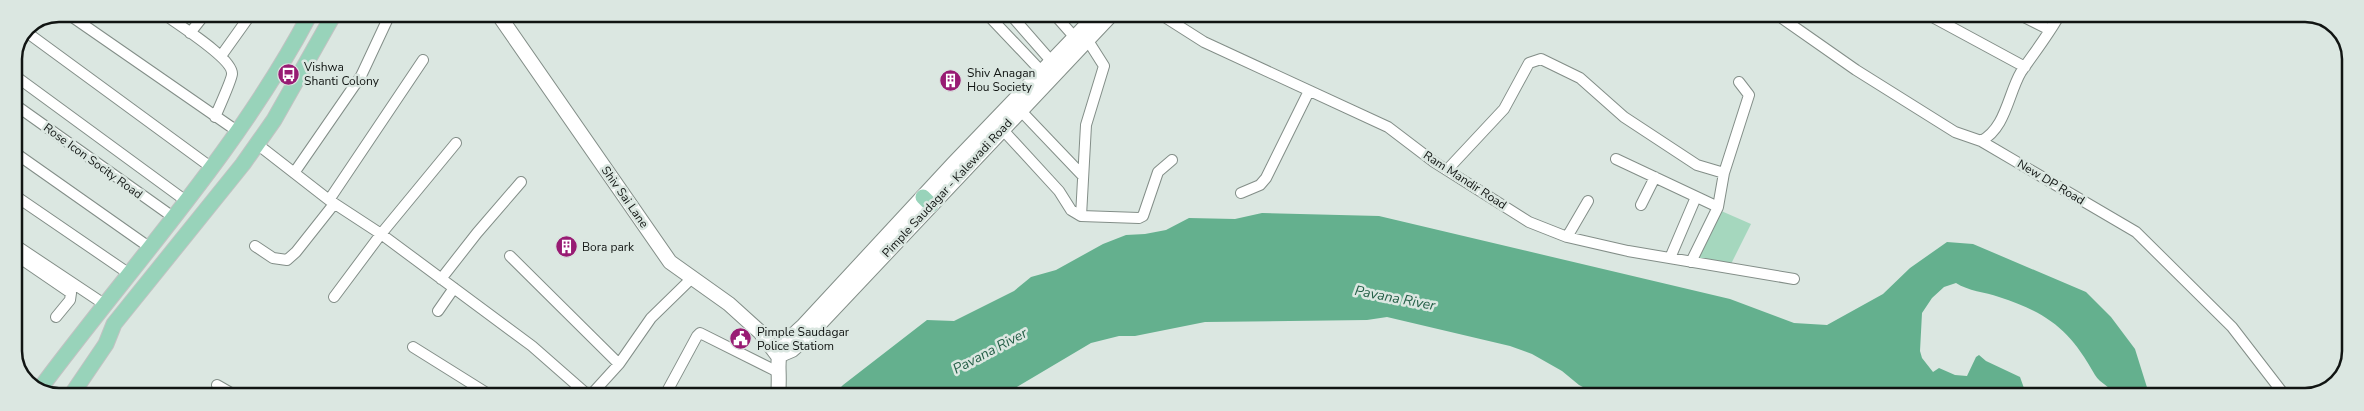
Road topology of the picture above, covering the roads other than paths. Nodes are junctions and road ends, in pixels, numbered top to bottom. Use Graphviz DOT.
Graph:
graph roads {
  1 [pos="79,22"];
  2 [pos="175,22"];
  3 [pos="199,22"];
  4 [pos="244,22"];
  5 [pos="305,22"];
  6 [pos="330,22"];
  7 [pos="386,22"];
  8 [pos="508,22"];
  9 [pos="997,22"];
  10 [pos="1016,22"];
  11 [pos="1056,22"];
  12 [pos="1062,22"];
  13 [pos="1091,22"];
  14 [pos="1102,22"];
  15 [pos="1173,22"];
  16 [pos="1789,23"];
  17 [pos="1943,23"];
  18 [pos="2036,23"];
  19 [pos="2054,23"];
  20 [pos="2050,30"];
  21 [pos="190,33"];
  22 [pos="31,36"];
  23 [pos="1080,40"];
  24 [pos="221,56"];
  25 [pos="423,60"];
  26 [pos="1047,67"];
  27 [pos="2025,67"];
  28 [pos="22,81"];
  29 [pos="1739,82"];
  30 [pos="1309,91"];
  31 [pos="22,110"];
  32 [pos="1020,110"];
  33 [pos="215,117"];
  34 [pos="1002,129"];
  35 [pos="237,131"];
  36 [pos="1981,141"];
  37 [pos="456,143"];
  38 [pos="257,144"];
  39 [pos="22,158"];
  40 [pos="1616,159"];
  41 [pos="1172,160"];
  42 [pos="212,168"];
  43 [pos="1447,170"];
  44 [pos="294,173"];
  45 [pos="1724,173"];
  46 [pos="1083,176"];
  47 [pos="1655,177"];
  48 [pos="521,182"];
  49 [pos="1241,193"];
  50 [pos="1696,197"];
  51 [pos="186,200"];
  52 [pos="22,201"];
  53 [pos="927,201"];
  54 [pos="1588,201"];
  55 [pos="332,202"];
  56 [pos="1640,205"];
  57 [pos="1718,206"];
  58 [pos="1081,216"];
  59 [pos="173,217"];
  60 [pos="381,234"];
  61 [pos="1567,237"];
  62 [pos="256,246"];
  63 [pos="149,247"];
  64 [pos="23,250"];
  65 [pos="510,256"];
  66 [pos="1670,258"];
  67 [pos="23,260"];
  68 [pos="1691,262"];
  69 [pos="128,274"];
  70 [pos="692,278"];
  71 [pos="441,279"];
  72 [pos="1794,279"];
  73 [pos="454,288"];
  74 [pos="334,297"];
  75 [pos="101,308"];
  76 [pos="438,311"];
  77 [pos="56,317"];
  78 [pos="114,324"];
  79 [pos="413,348"];
  80 [pos="778,356"];
  81 [pos="619,364"];
  82 [pos="778,372"];
  83 [pos="36,380"];
  84 [pos="43,385"];
  85 [pos="217,385"];
  86 [pos="66,388"];
  87 [pos="76,388"];
  88 [pos="222,388"];
  89 [pos="478,388"];
  90 [pos="580,388"];
  91 [pos="596,388"];
  92 [pos="669,388"];
  93 [pos="778,388"];
  94 [pos="2279,388"];
  1 -- 33 [label="street"];
  2 -- 21 [label="street"];
  3 -- 21 [label="street"];
  4 -- 24 [label="street"];
  5 -- 35 [label="main road"];
  6 -- 38 [label="main road"];
  7 -- 44 [label="street"];
  8 -- 70 [label="main road, Shiv Sai Lane"];
  9 -- 26 [label="street"];
  10 -- 26 [label="street"];
  11 -- 23 [label="street"];
  12 -- 23 [label="street"];
  13 -- 23 [label="main road, Pimple Saudagar - Kalewadi Road"];
  14 -- 23 [label="main road, Pimple Saudagar - Kalewadi Road"];
  15 -- 30 [label="street, Ram Mandir Road"];
  16 -- 36 [label="street, New DP Road"];
  17 -- 27 [label="street"];
  18 -- 20 [label="street"];
  19 -- 20 [label="street"];
  20 -- 27 [label="street"];
  21 -- 24 [label="street"];
  22 -- 42 [label="street"];
  23 -- 26 [label="main road, Pimple Saudagar - Kalewadi Road"];
  23 -- 32 [label="main road, Pimple Saudagar - Kalewadi Road"];
  23 -- 46 [label="street"];
  24 -- 33 [label="street"];
  25 -- 55 [label="street"];
  26 -- 53 [label="main road, Pimple Saudagar - Kalewadi Road"];
  27 -- 36 [label="street"];
  28 -- 51 [label="street"];
  29 -- 45 [label="street"];
  30 -- 43 [label="street, Ram Mandir Road"];
  30 -- 49 [label="street"];
  31 -- 59 [label="street, Rose Icon Socity Road"];
  32 -- 34 [label="main road, Pimple Saudagar - Kalewadi Road"];
  32 -- 46 [label="street"];
  33 -- 35 [label="street"];
  34 -- 53 [label="main road, Pimple Saudagar - Kalewadi Road"];
  34 -- 58 [label="street"];
  35 -- 42 [label="main road"];
  36 -- 94 [label="street, New DP Road"];
  37 -- 60 [label="street"];
  38 -- 44 [label="street"];
  38 -- 78 [label="main road"];
  39 -- 63 [label="street"];
  40 -- 47 [label="street"];
  41 -- 58 [label="street"];
  42 -- 51 [label="main road"];
  43 -- 45 [label="street"];
  43 -- 61 [label="street, Ram Mandir Road"];
  44 -- 55 [label="street"];
  45 -- 57 [label="street"];
  46 -- 58 [label="street"];
  47 -- 50 [label="street"];
  47 -- 56 [label="street"];
  48 -- 71 [label="street"];
  50 -- 57 [label="street"];
  50 -- 66 [label="street"];
  51 -- 59 [label="main road"];
  52 -- 69 [label="street"];
  53 -- 80 [label="main road, Pimple Saudagar - Kalewadi Road"];
  54 -- 61 [label="street"];
  55 -- 60 [label="street"];
  55 -- 62 [label="street"];
  57 -- 68 [label="street"];
  59 -- 63 [label="main road"];
  60 -- 71 [label="street"];
  60 -- 74 [label="street"];
  61 -- 66 [label="street, Ram Mandir Road"];
  63 -- 69 [label="main road"];
  64 -- 75 [label="street"];
  65 -- 81 [label="street"];
  66 -- 68 [label="street, Ram Mandir Road"];
  67 -- 77 [label="street"];
  68 -- 72 [label="street, Ram Mandir Road"];
  69 -- 75 [label="main road"];
  70 -- 80 [label="main road, Shiv Sai Lane"];
  70 -- 81 [label="street"];
  71 -- 73 [label="street"];
  73 -- 76 [label="street"];
  73 -- 90 [label="street"];
  75 -- 83 [label="main road"];
  75 -- 84 [label="main road"];
  78 -- 86 [label="main road"];
  78 -- 87 [label="main road"];
  79 -- 89 [label="street"];
  80 -- 82 [label="main road"];
  81 -- 91 [label="street"];
  82 -- 92 [label="street"];
  82 -- 93 [label="main road"];
  85 -- 88 [label="street"];
}
